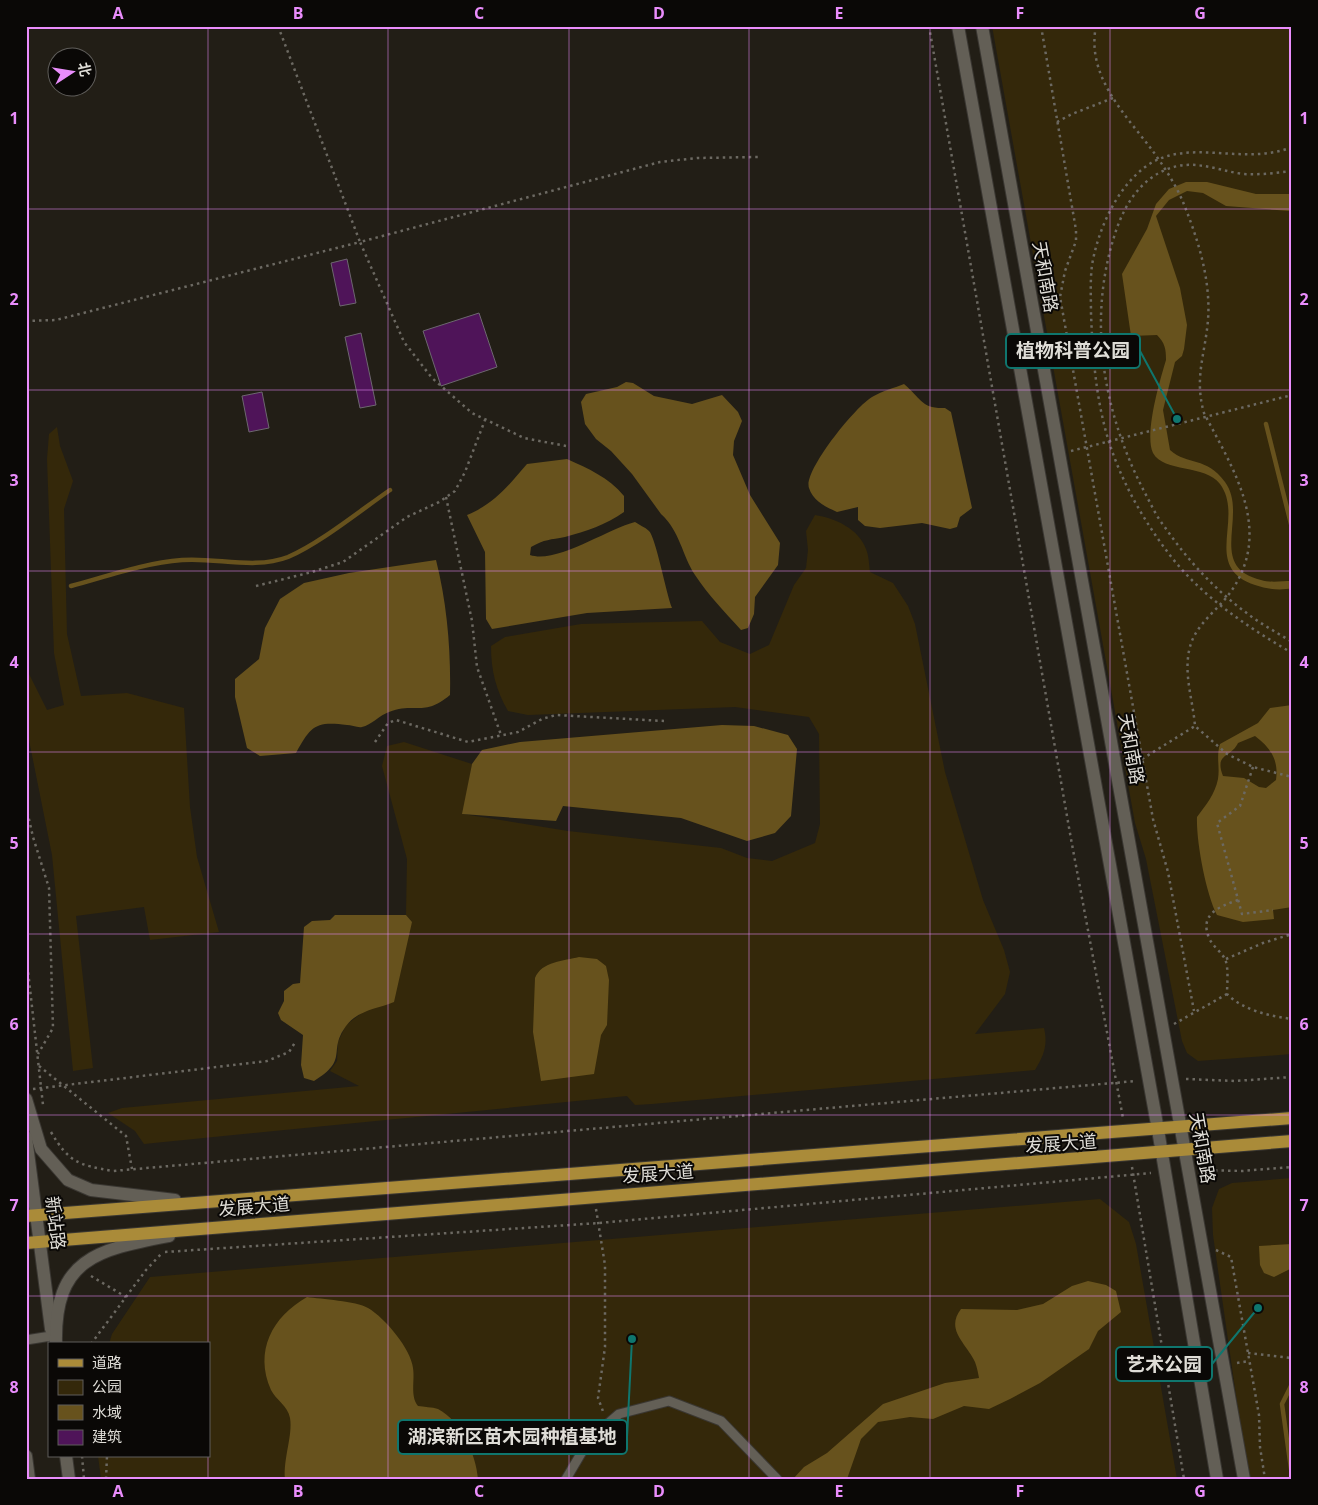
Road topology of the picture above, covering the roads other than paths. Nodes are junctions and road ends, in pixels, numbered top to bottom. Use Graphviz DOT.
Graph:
graph roads {
  1 [pos="958,26"];
  2 [pos="982,26"];
  3 [pos="26,1099"];
  4 [pos="1292,1118"];
  5 [pos="1181,1128"];
  6 [pos="1158,1130"];
  7 [pos="26,1137"];
  8 [pos="1292,1141"];
  9 [pos="1185,1151"];
  10 [pos="1162,1154"];
  11 [pos="207,1202"];
  12 [pos="32,1215"];
  13 [pos="209,1228"];
  14 [pos="40,1242"];
  15 [pos="26,1243"];
  16 [pos="26,1340"];
  17 [pos="53,1341"];
  18 [pos="26,1456"];
  19 [pos="66,1458"];
  20 [pos="29,1479"];
  21 [pos="69,1479"];
  22 [pos="566,1479"];
  23 [pos="777,1479"];
  24 [pos="1217,1479"];
  25 [pos="1244,1479"];
  1 -- 6 [label="street"];
  2 -- 5 [label="street, 天和南路"];
  3 -- 11 [label="street"];
  4 -- 5 [label="main road, 发展大道"];
  5 -- 6 [label="main road, 发展大道"];
  5 -- 9 [label="street, 天和南路"];
  6 -- 10 [label="street"];
  6 -- 11 [label="main road, 发展大道"];
  7 -- 12 [label="street, 新站路"];
  8 -- 9 [label="main road, 发展大道"];
  9 -- 10 [label="main road, 发展大道"];
  9 -- 25 [label="street, 天和南路"];
  10 -- 13 [label="main road, 发展大道"];
  10 -- 24 [label="street"];
  11 -- 12 [label="main road, 发展大道"];
  12 -- 14 [label="street, 新站路"];
  13 -- 14 [label="main road, 发展大道"];
  13 -- 17 [label="street"];
  14 -- 15 [label="main road, 发展大道"];
  14 -- 17 [label="street, 新站路"];
  16 -- 17 [label="lane"];
  18 -- 20 [label="street"];
  19 -- 21 [label="street"];
  22 -- 23 [label="lane"];
}
